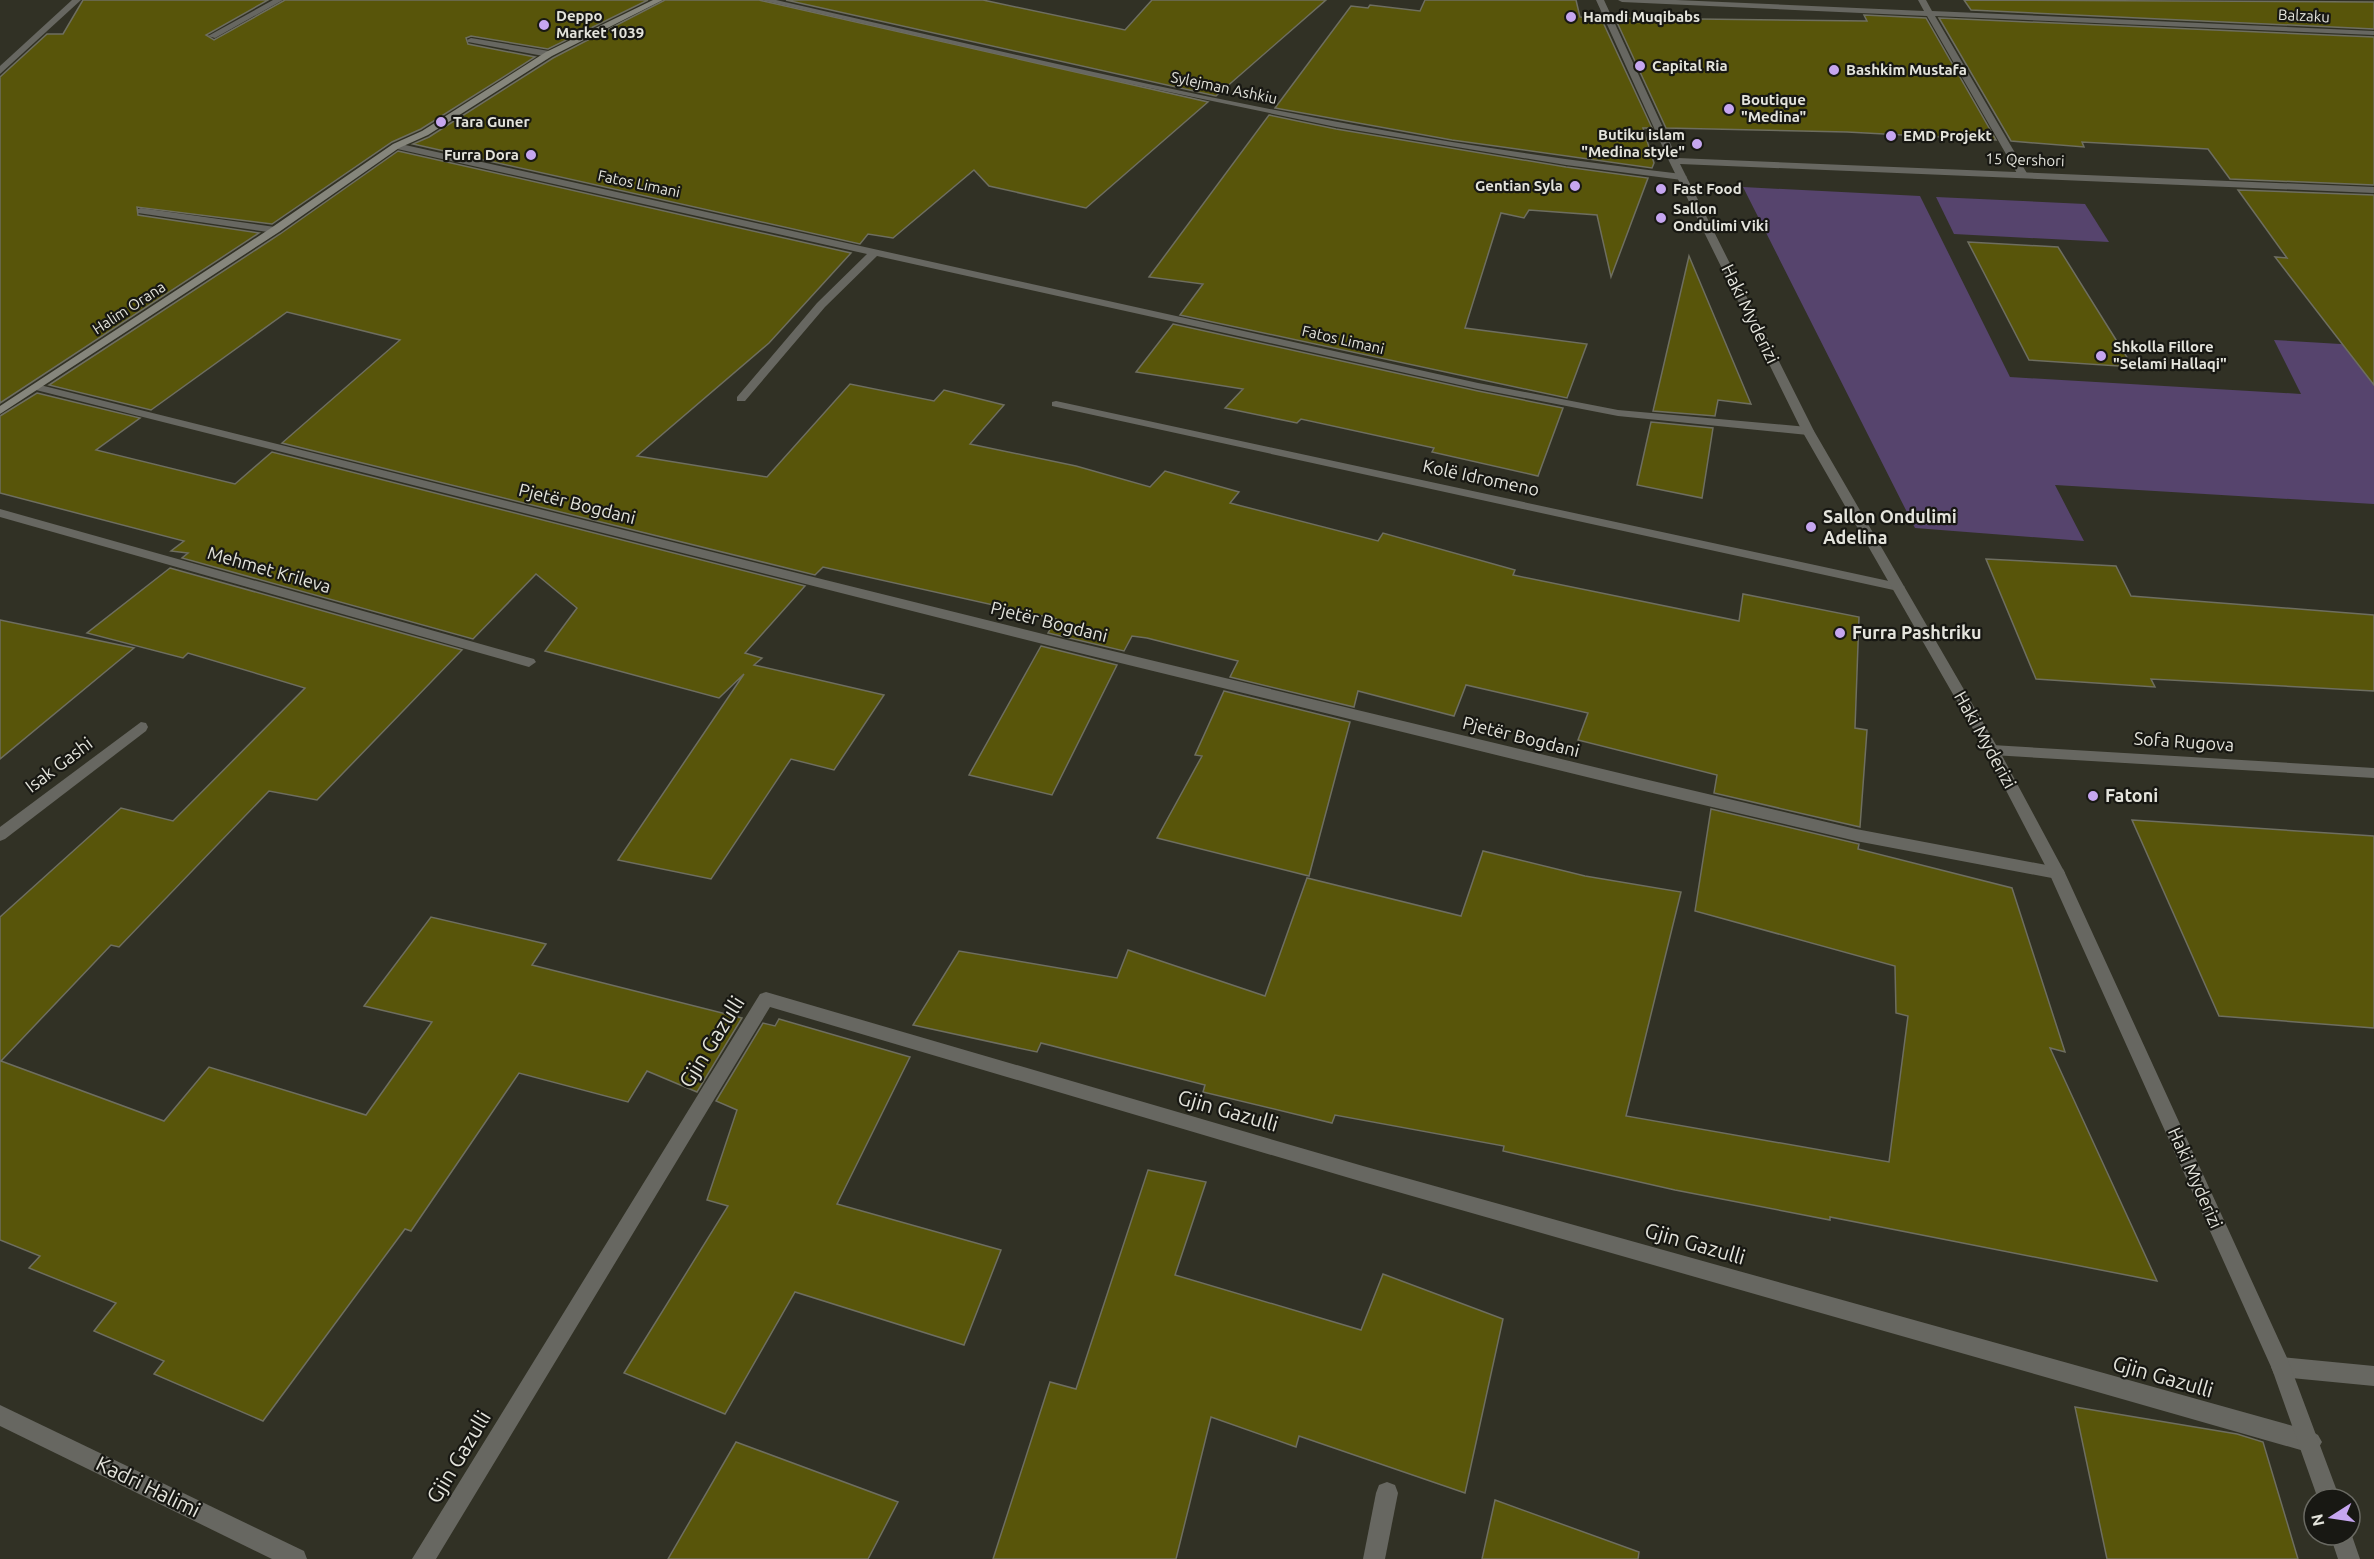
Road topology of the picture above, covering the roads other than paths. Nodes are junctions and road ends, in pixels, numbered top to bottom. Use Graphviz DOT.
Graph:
graph roads {
  1 [pos="77,0"];
  2 [pos="279,0"];
  3 [pos="659,0"];
  4 [pos="765,0"];
  5 [pos="1600,0"];
  6 [pos="1622,0"];
  7 [pos="1922,0"];
  8 [pos="1928,12"];
  9 [pos="2374,33"];
  10 [pos="212,36"];
  11 [pos="471,40"];
  12 [pos="549,54"];
  13 [pos="0,71"];
  14 [pos="396,146"];
  15 [pos="1674,161"];
  16 [pos="2023,175"];
  17 [pos="1682,177"];
  18 [pos="2374,190"];
  19 [pos="141,211"];
  20 [pos="276,230"];
  21 [pos="876,251"];
  22 [pos="36,387"];
  23 [pos="741,399"];
  24 [pos="1056,404"];
  25 [pos="2,407"];
  26 [pos="1808,431"];
  27 [pos="0,513"];
  28 [pos="1898,587"];
  29 [pos="529,662"];
  30 [pos="141,727"];
  31 [pos="1992,750"];
  32 [pos="2374,773"];
  33 [pos="0,835"];
  34 [pos="2057,873"];
  35 [pos="2281,1367"];
  36 [pos="2374,1376"];
  37 [pos="0,1415"];
  38 [pos="2311,1442"];
  39 [pos="2325,1487"];
  40 [pos="1387,1493"];
  41 [pos="297,1559"];
  42 [pos="423,1559"];
  43 [pos="1374,1559"];
  1 -- 13 [label="street"];
  2 -- 10 [label="street"];
  3 -- 12 [label="main road, Halim Orana"];
  4 -- 17 [label="street, Sylejman Ashkiu"];
  5 -- 15 [label="street, Haki Myderizi"];
  6 -- 8 [label="street, Balzaku"];
  7 -- 8 [label="street"];
  8 -- 9 [label="street, Balzaku"];
  8 -- 16 [label="street"];
  11 -- 12 [label="street"];
  12 -- 14 [label="main road, Halim Orana"];
  14 -- 20 [label="main road, Halim Orana"];
  14 -- 21 [label="street, Fatos Limani"];
  15 -- 16 [label="street, 15 Qershori"];
  15 -- 17 [label="street, Haki Myderizi"];
  16 -- 18 [label="street, 15 Qershori"];
  17 -- 26 [label="street, Haki Myderizi"];
  19 -- 20 [label="street"];
  20 -- 22 [label="main road, Halim Orana"];
  21 -- 23 [label="street"];
  21 -- 26 [label="street, Fatos Limani"];
  22 -- 25 [label="main road, Halim Orana"];
  22 -- 34 [label="street, Pjetër Bogdani"];
  24 -- 28 [label="street, Kolë Idromeno"];
  26 -- 28 [label="street, Haki Myderizi"];
  27 -- 29 [label="street, Mehmet Krileva"];
  28 -- 31 [label="street, Haki Myderizi"];
  30 -- 33 [label="street, Isak Gashi"];
  31 -- 32 [label="street, Sofa Rugova"];
  31 -- 34 [label="street, Haki Myderizi"];
  34 -- 35 [label="street, Haki Myderizi"];
  35 -- 36 [label="street"];
  35 -- 38 [label="street, Haki Myderizi"];
  37 -- 41 [label="street, Kadri Halimi"];
  38 -- 39 [label="street, Haki Myderizi"];
  38 -- 42 [label="street, Gjin Gazulli"];
  40 -- 43 [label="street"];
}
